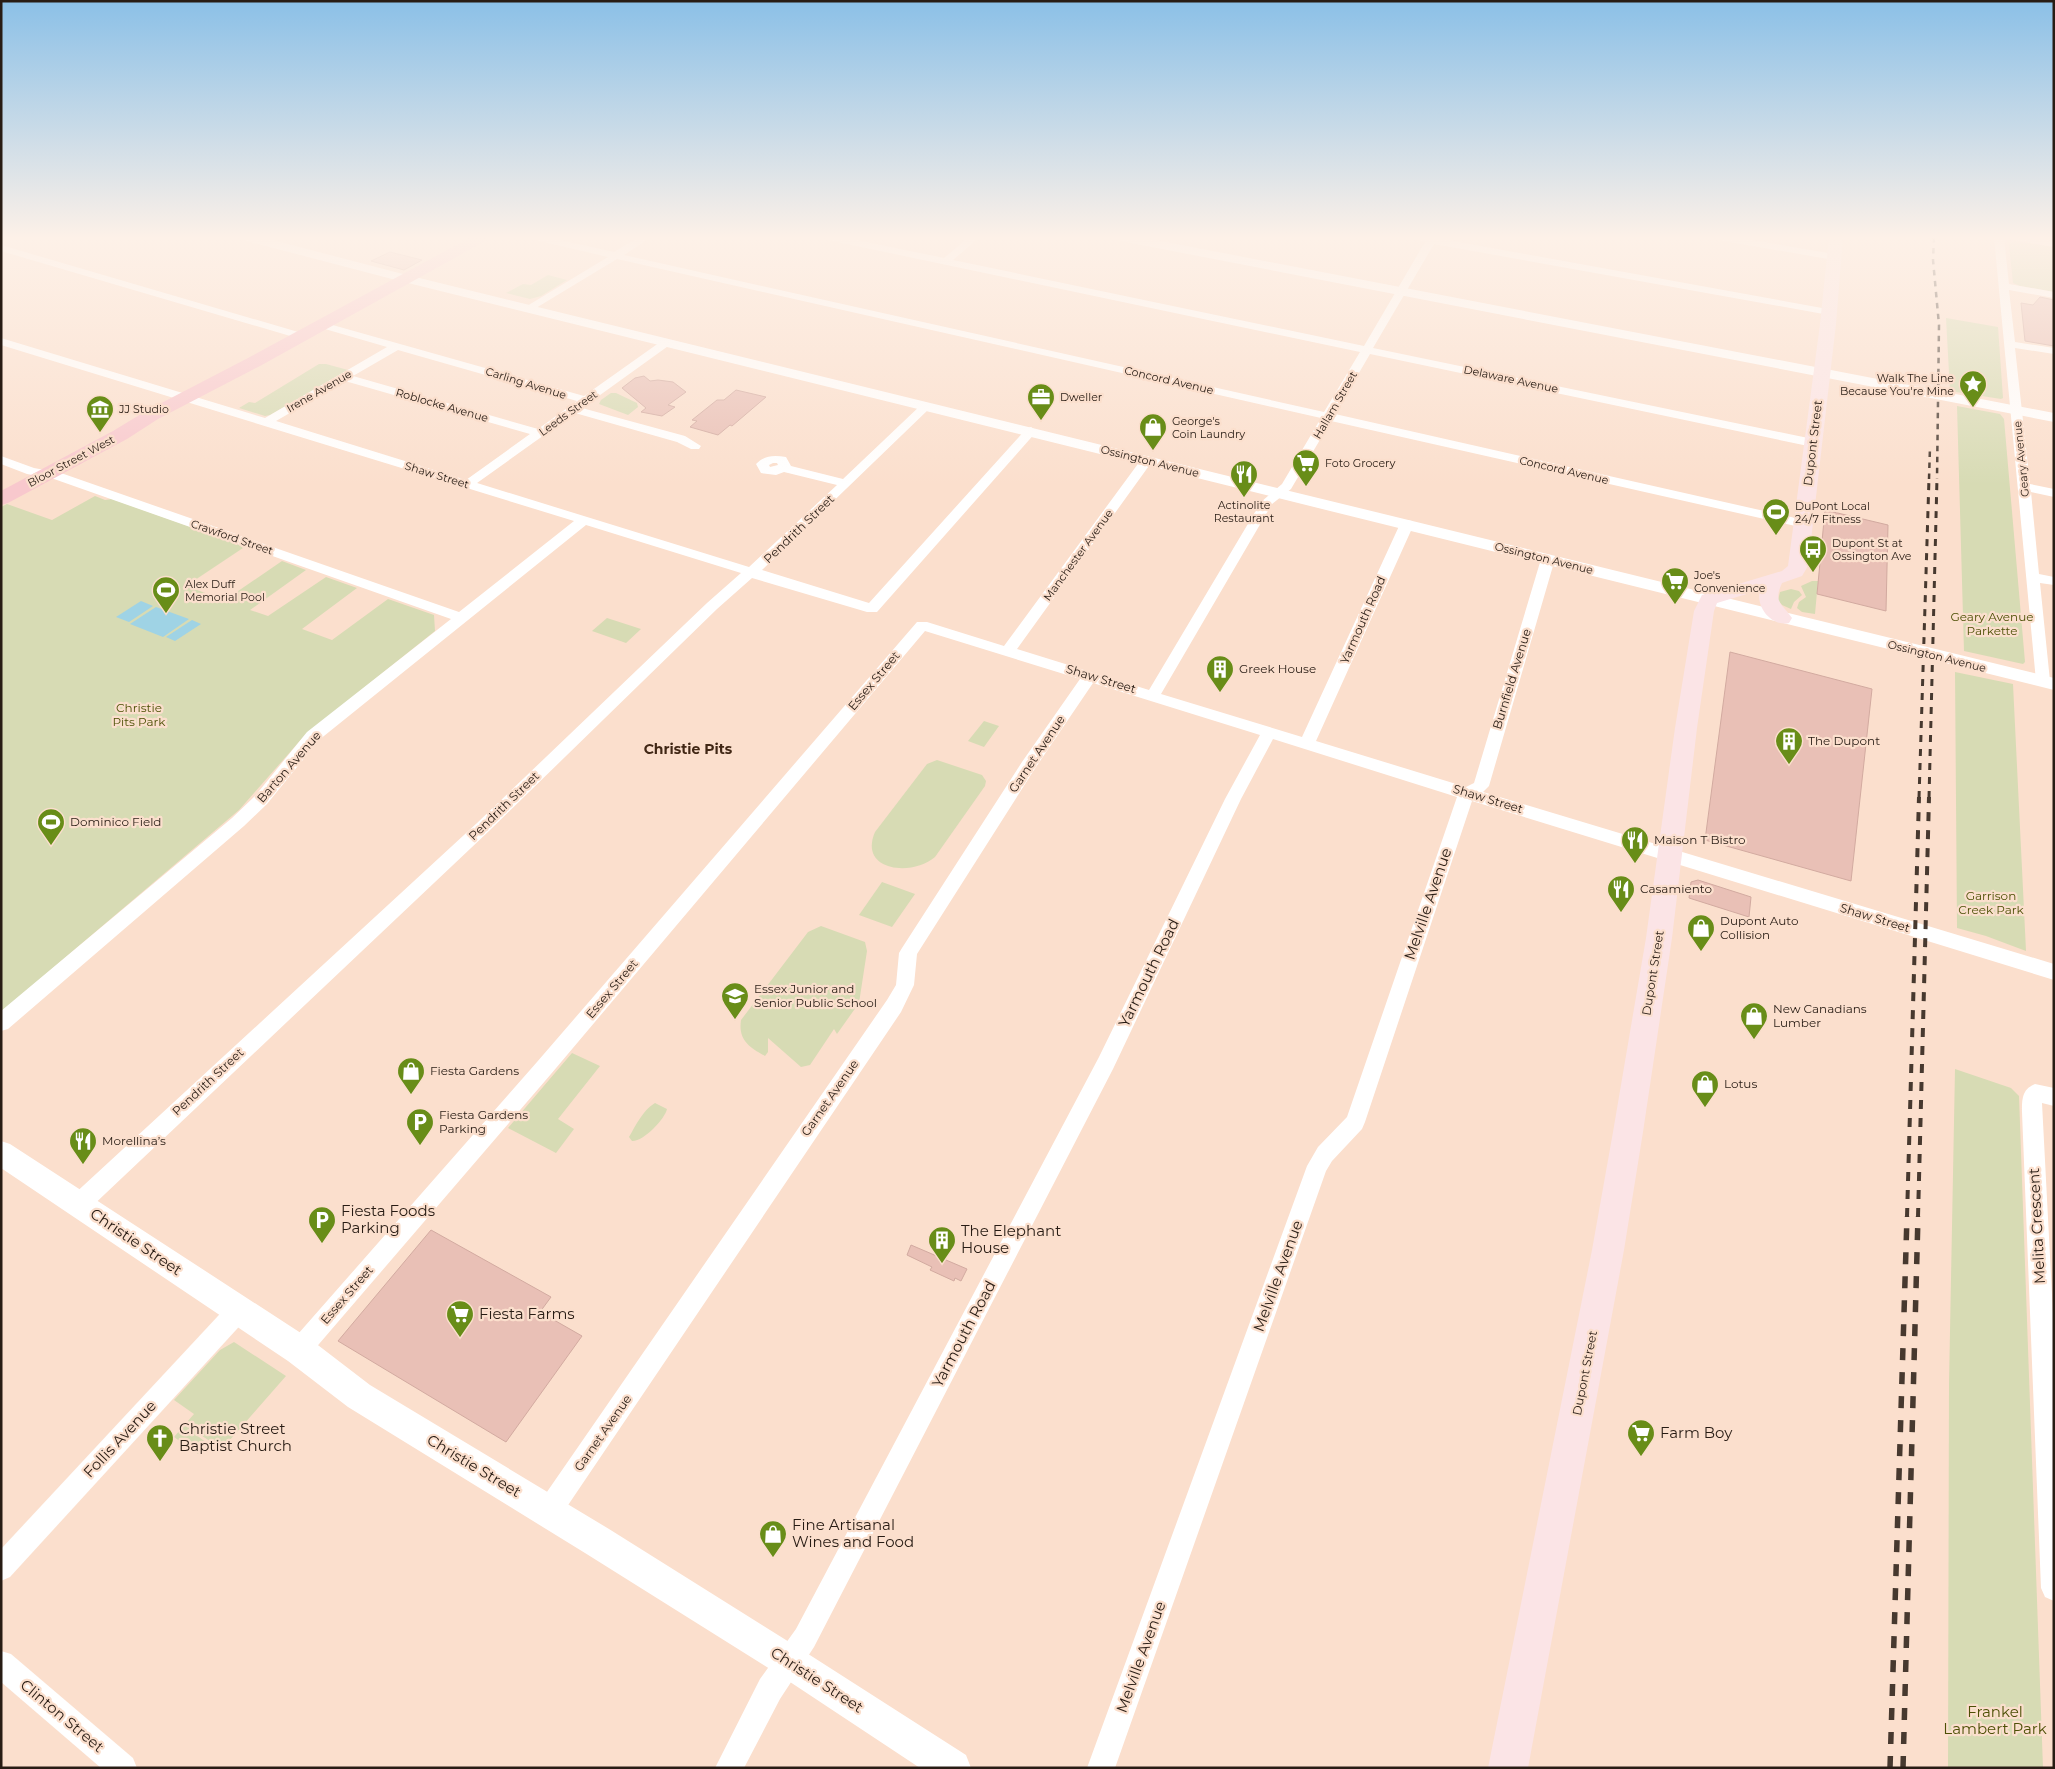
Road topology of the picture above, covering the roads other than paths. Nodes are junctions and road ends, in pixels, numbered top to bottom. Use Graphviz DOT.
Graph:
graph roads {
  1 [pos="246,320"];
  2 [pos="332,320"];
  3 [pos="577,320"];
  4 [pos="899,320"];
  5 [pos="1221,320"];
  6 [pos="1385,320"];
  7 [pos="1547,320"];
  8 [pos="1828,320"];
  9 [pos="2007,320"];
  10 [pos="322,325"];
  11 [pos="302,336"];
  12 [pos="1,341"];
  13 [pos="667,342"];
  14 [pos="2010,344"];
  15 [pos="397,346"];
  16 [pos="1367,350"];
  17 [pos="2054,352"];
  18 [pos="1821,373"];
  19 [pos="344,377"];
  20 [pos="184,398"];
  21 [pos="585,400"];
  22 [pos="926,406"];
  23 [pos="573,409"];
  24 [pos="2016,411"];
  25 [pos="1328,416"];
  26 [pos="2054,418"];
  27 [pos="266,422"];
  28 [pos="1031,431"];
  29 [pos="540,432"];
  30 [pos="1813,442"];
  31 [pos="696,446"];
  32 [pos="1,460"];
  33 [pos="1147,460"];
  34 [pos="783,468"];
  35 [pos="47,474"];
  36 [pos="846,483"];
  37 [pos="468,484"];
  38 [pos="2024,487"];
  39 [pos="1280,492"];
  40 [pos="2054,493"];
  41 [pos="1,499"];
  42 [pos="584,520"];
  43 [pos="1407,524"];
  44 [pos="1804,524"];
  45 [pos="1548,559"];
  46 [pos="750,572"];
  47 [pos="2032,577"];
  48 [pos="1774,580"];
  49 [pos="2054,581"];
  50 [pos="1709,599"];
  51 [pos="462,618"];
  52 [pos="1782,618"];
  53 [pos="922,625"];
  54 [pos="1008,651"];
  55 [pos="1090,676"];
  56 [pos="2048,683"];
  57 [pos="1153,696"];
  58 [pos="1268,732"];
  59 [pos="1307,744"];
  60 [pos="1468,794"];
  61 [pos="1669,856"];
  62 [pos="2054,972"];
  63 [pos="1,1023"];
  64 [pos="2054,1098"];
  65 [pos="1,1153"];
  66 [pos="79,1204"];
  67 [pos="239,1310"];
  68 [pos="298,1350"];
  69 [pos="549,1511"];
  70 [pos="1,1568"];
  71 [pos="2054,1588"];
  72 [pos="790,1662"];
  73 [pos="1,1664"];
  74 [pos="123,1768"];
  75 [pos="729,1768"];
  76 [pos="954,1768"];
  77 [pos="1100,1768"];
  78 [pos="1508,1768"];
  1 -- 11 [label="street"];
  2 -- 10 [label="main road, Bloor Street West"];
  3 -- 13 [label="street, Ossington Avenue"];
  4 -- 25 [label="street, Concord Avenue"];
  5 -- 16 [label="street, Delaware Avenue"];
  6 -- 16 [label="street, Hallam Street"];
  7 -- 18 [label="street"];
  8 -- 18 [label="main road, Dupont Street"];
  9 -- 14 [label="street, Geary Avenue"];
  10 -- 11 [label="main road, Bloor Street West"];
  10 -- 15 [label="street, Carling Avenue"];
  11 -- 20 [label="main road, Bloor Street West"];
  12 -- 20 [label="street, Shaw Street"];
  13 -- 21 [label="street, Leeds Street"];
  13 -- 22 [label="street, Ossington Avenue"];
  14 -- 17 [label="street"];
  14 -- 24 [label="street, Geary Avenue"];
  15 -- 19 [label="street, Irene Avenue"];
  15 -- 21 [label="street, Carling Avenue"];
  16 -- 25 [label="street, Hallam Street"];
  16 -- 30 [label="street, Delaware Avenue"];
  18 -- 24 [label="street"];
  18 -- 30 [label="main road, Dupont Street"];
  19 -- 27 [label="street, Irene Avenue"];
  19 -- 29 [label="street, Roblocke Avenue"];
  20 -- 27 [label="street, Shaw Street"];
  20 -- 35 [label="main road, Bloor Street West"];
  21 -- 23 [label="street, Leeds Street"];
  22 -- 28 [label="street, Ossington Avenue"];
  22 -- 36 [label="street, Pendrith Street"];
  23 -- 29 [label="street, Leeds Street"];
  23 -- 31 [label="street"];
  24 -- 26 [label="street"];
  24 -- 38 [label="street, Geary Avenue"];
  25 -- 39 [label="street, Hallam Street"];
  25 -- 44 [label="street, Concord Avenue"];
  27 -- 37 [label="street, Shaw Street"];
  28 -- 33 [label="street, Ossington Avenue"];
  28 -- 46 [label="street, Shaw Street"];
  29 -- 37 [label="street, Leeds Street"];
  30 -- 44 [label="main road, Dupont Street"];
  32 -- 35 [label="street, Crawford Street"];
  33 -- 39 [label="street, Ossington Avenue"];
  33 -- 54 [label="street, Manchester Avenue"];
  34 -- 36 [label="street"];
  35 -- 41 [label="main road, Bloor Street West"];
  35 -- 51 [label="street, Crawford Street"];
  36 -- 46 [label="street, Pendrith Street"];
  37 -- 42 [label="street, Shaw Street"];
  38 -- 40 [label="street"];
  38 -- 47 [label="street, Geary Avenue"];
  39 -- 43 [label="street, Ossington Avenue"];
  39 -- 57 [label="street, Hallam Street"];
  42 -- 46 [label="street, Shaw Street"];
  42 -- 51 [label="street, Barton Avenue"];
  43 -- 45 [label="street, Ossington Avenue"];
  43 -- 59 [label="street, Yarmouth Road"];
  44 -- 48 [label="main road, Dupont Street"];
  45 -- 50 [label="street, Ossington Avenue"];
  45 -- 60 [label="street, Burnfield Avenue"];
  46 -- 66 [label="street, Pendrith Street"];
  47 -- 49 [label="street"];
  47 -- 56 [label="street, Geary Avenue"];
  48 -- 50 [label="main road, Dupont Street"];
  48 -- 52 [label="main road"];
  50 -- 52 [label="street, Ossington Avenue"];
  50 -- 61 [label="main road, Dupont Street"];
  51 -- 63 [label="street, Barton Avenue"];
  52 -- 56 [label="street, Ossington Avenue"];
  53 -- 54 [label="street, Shaw Street"];
  53 -- 68 [label="street, Essex Street"];
  54 -- 55 [label="street, Shaw Street"];
  55 -- 57 [label="street, Shaw Street"];
  55 -- 69 [label="street, Garnet Avenue"];
  57 -- 58 [label="street, Shaw Street"];
  58 -- 59 [label="street, Shaw Street"];
  58 -- 72 [label="street, Yarmouth Road"];
  59 -- 60 [label="street, Shaw Street"];
  60 -- 61 [label="street, Shaw Street"];
  60 -- 77 [label="street, Melville Avenue"];
  61 -- 62 [label="street, Shaw Street"];
  61 -- 78 [label="main road, Dupont Street"];
  64 -- 71 [label="street, Melita Crescent"];
  65 -- 66 [label="street, Christie Street"];
  66 -- 67 [label="street, Christie Street"];
  67 -- 68 [label="street, Christie Street"];
  67 -- 70 [label="street, Follis Avenue"];
  68 -- 69 [label="street, Christie Street"];
  69 -- 72 [label="street, Christie Street"];
  72 -- 75 [label="street, Yarmouth Road"];
  72 -- 76 [label="street, Christie Street"];
  73 -- 74 [label="street, Clinton Street"];
}
